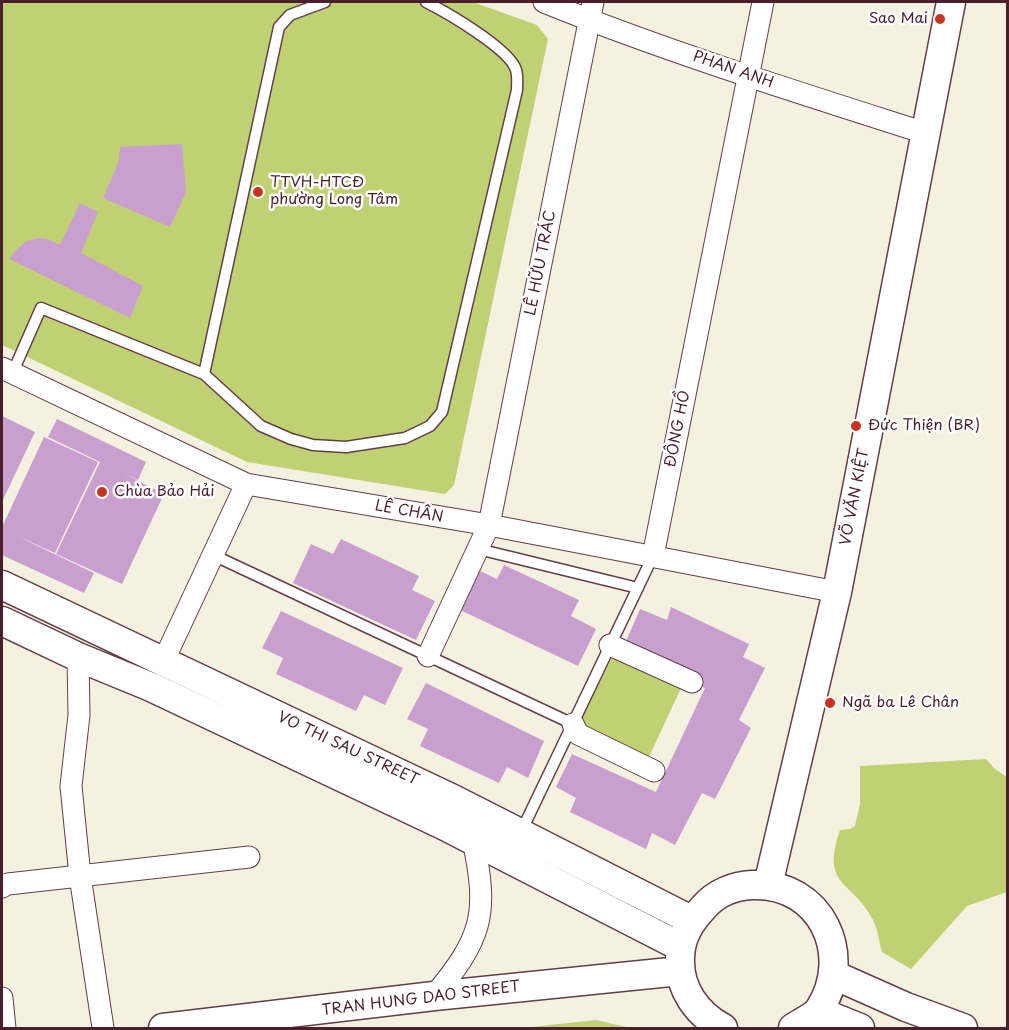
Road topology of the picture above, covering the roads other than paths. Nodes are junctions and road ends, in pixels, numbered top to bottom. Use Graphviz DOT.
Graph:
graph roads {
  1 [pos="325,2"];
  2 [pos="426,2"];
  3 [pos="544,2"];
  4 [pos="763,2"];
  5 [pos="951,2"];
  6 [pos="591,11"];
  7 [pos="747,76"];
  8 [pos="925,133"];
  9 [pos="7,371"];
  10 [pos="204,374"];
  11 [pos="246,484"];
  12 [pos="489,525"];
  13 [pos="478,549"];
  14 [pos="213,555"];
  15 [pos="653,556"];
  16 [pos="2,585"];
  17 [pos="638,588"];
  18 [pos="837,592"];
  19 [pos="2,621"];
  20 [pos="610,645"];
  21 [pos="428,656"];
  22 [pos="78,657"];
  23 [pos="163,662"];
  24 [pos="692,682"];
  25 [pos="573,724"];
  26 [pos="654,771"];
  27 [pos="521,832"];
  28 [pos="473,840"];
  29 [pos="249,857"];
  30 [pos="80,876"];
  31 [pos="768,885"];
  32 [pos="2,887"];
  33 [pos="691,920"];
  34 [pos="680,959"];
  35 [pos="834,975"];
  36 [pos="434,996"];
  37 [pos="2,998"];
  38 [pos="818,1011"];
  39 [pos="5,1029"];
  40 [pos="103,1029"];
  41 [pos="163,1029"];
  42 [pos="723,1029"];
  43 [pos="793,1029"];
  44 [pos="860,1029"];
  45 [pos="963,1029"];
  1 -- 10 [label="lane"];
  2 -- 10 [label="lane"];
  3 -- 6 [label="street, PHAN ANH"];
  4 -- 7 [label="street, ĐÔNG HỒ"];
  5 -- 8 [label="main road, VÕ VĂN KIỆT"];
  6 -- 7 [label="street, PHAN ANH"];
  6 -- 12 [label="street, LÊ HỮU TRÁC"];
  7 -- 8 [label="street, PHAN ANH"];
  7 -- 15 [label="street, ĐÔNG HỒ"];
  8 -- 18 [label="main road, VÕ VĂN KIỆT"];
  9 -- 10 [label="lane"];
  9 -- 11 [label="street, LÊ CHÂN"];
  11 -- 12 [label="street, LÊ CHÂN"];
  11 -- 14 [label="street"];
  12 -- 13 [label="street, LÊ HỮU TRÁC"];
  12 -- 15 [label="street, LÊ CHÂN"];
  13 -- 17 [label="lane"];
  13 -- 21 [label="street, LÊ HỮU TRÁC"];
  14 -- 21 [label="lane"];
  14 -- 23 [label="street"];
  15 -- 17 [label="lane, ĐÔNG HỒ"];
  15 -- 18 [label="street, LÊ CHÂN"];
  16 -- 23 [label="main road, VO THI SAU STREET"];
  17 -- 20 [label="lane, ĐÔNG HỒ"];
  18 -- 31 [label="main road, VÕ VĂN KIỆT"];
  19 -- 22 [label="main road, VO THI SAU STREET"];
  20 -- 24 [label="street"];
  20 -- 25 [label="lane, ĐÔNG HỒ"];
  21 -- 25 [label="lane"];
  22 -- 28 [label="main road, VO THI SAU STREET"];
  22 -- 30 [label="street"];
  23 -- 27 [label="main road, VO THI SAU STREET"];
  25 -- 26 [label="street"];
  25 -- 27 [label="lane, ĐÔNG HỒ"];
  27 -- 33 [label="main road, VO THI SAU STREET"];
  28 -- 34 [label="main road, VO THI SAU STREET"];
  28 -- 36 [label="street"];
  29 -- 30 [label="street"];
  30 -- 32 [label="street"];
  30 -- 40 [label="street"];
  31 -- 33 [label="main road"];
  31 -- 35 [label="main road"];
  33 -- 34 [label="main road"];
  34 -- 36 [label="main road, TRAN HUNG DAO STREET"];
  34 -- 42 [label="main road"];
  35 -- 38 [label="main road"];
  35 -- 45 [label="main road"];
  36 -- 41 [label="main road, TRAN HUNG DAO STREET"];
  37 -- 39 [label="street"];
  38 -- 43 [label="main road"];
  38 -- 44 [label="main road"];
}
